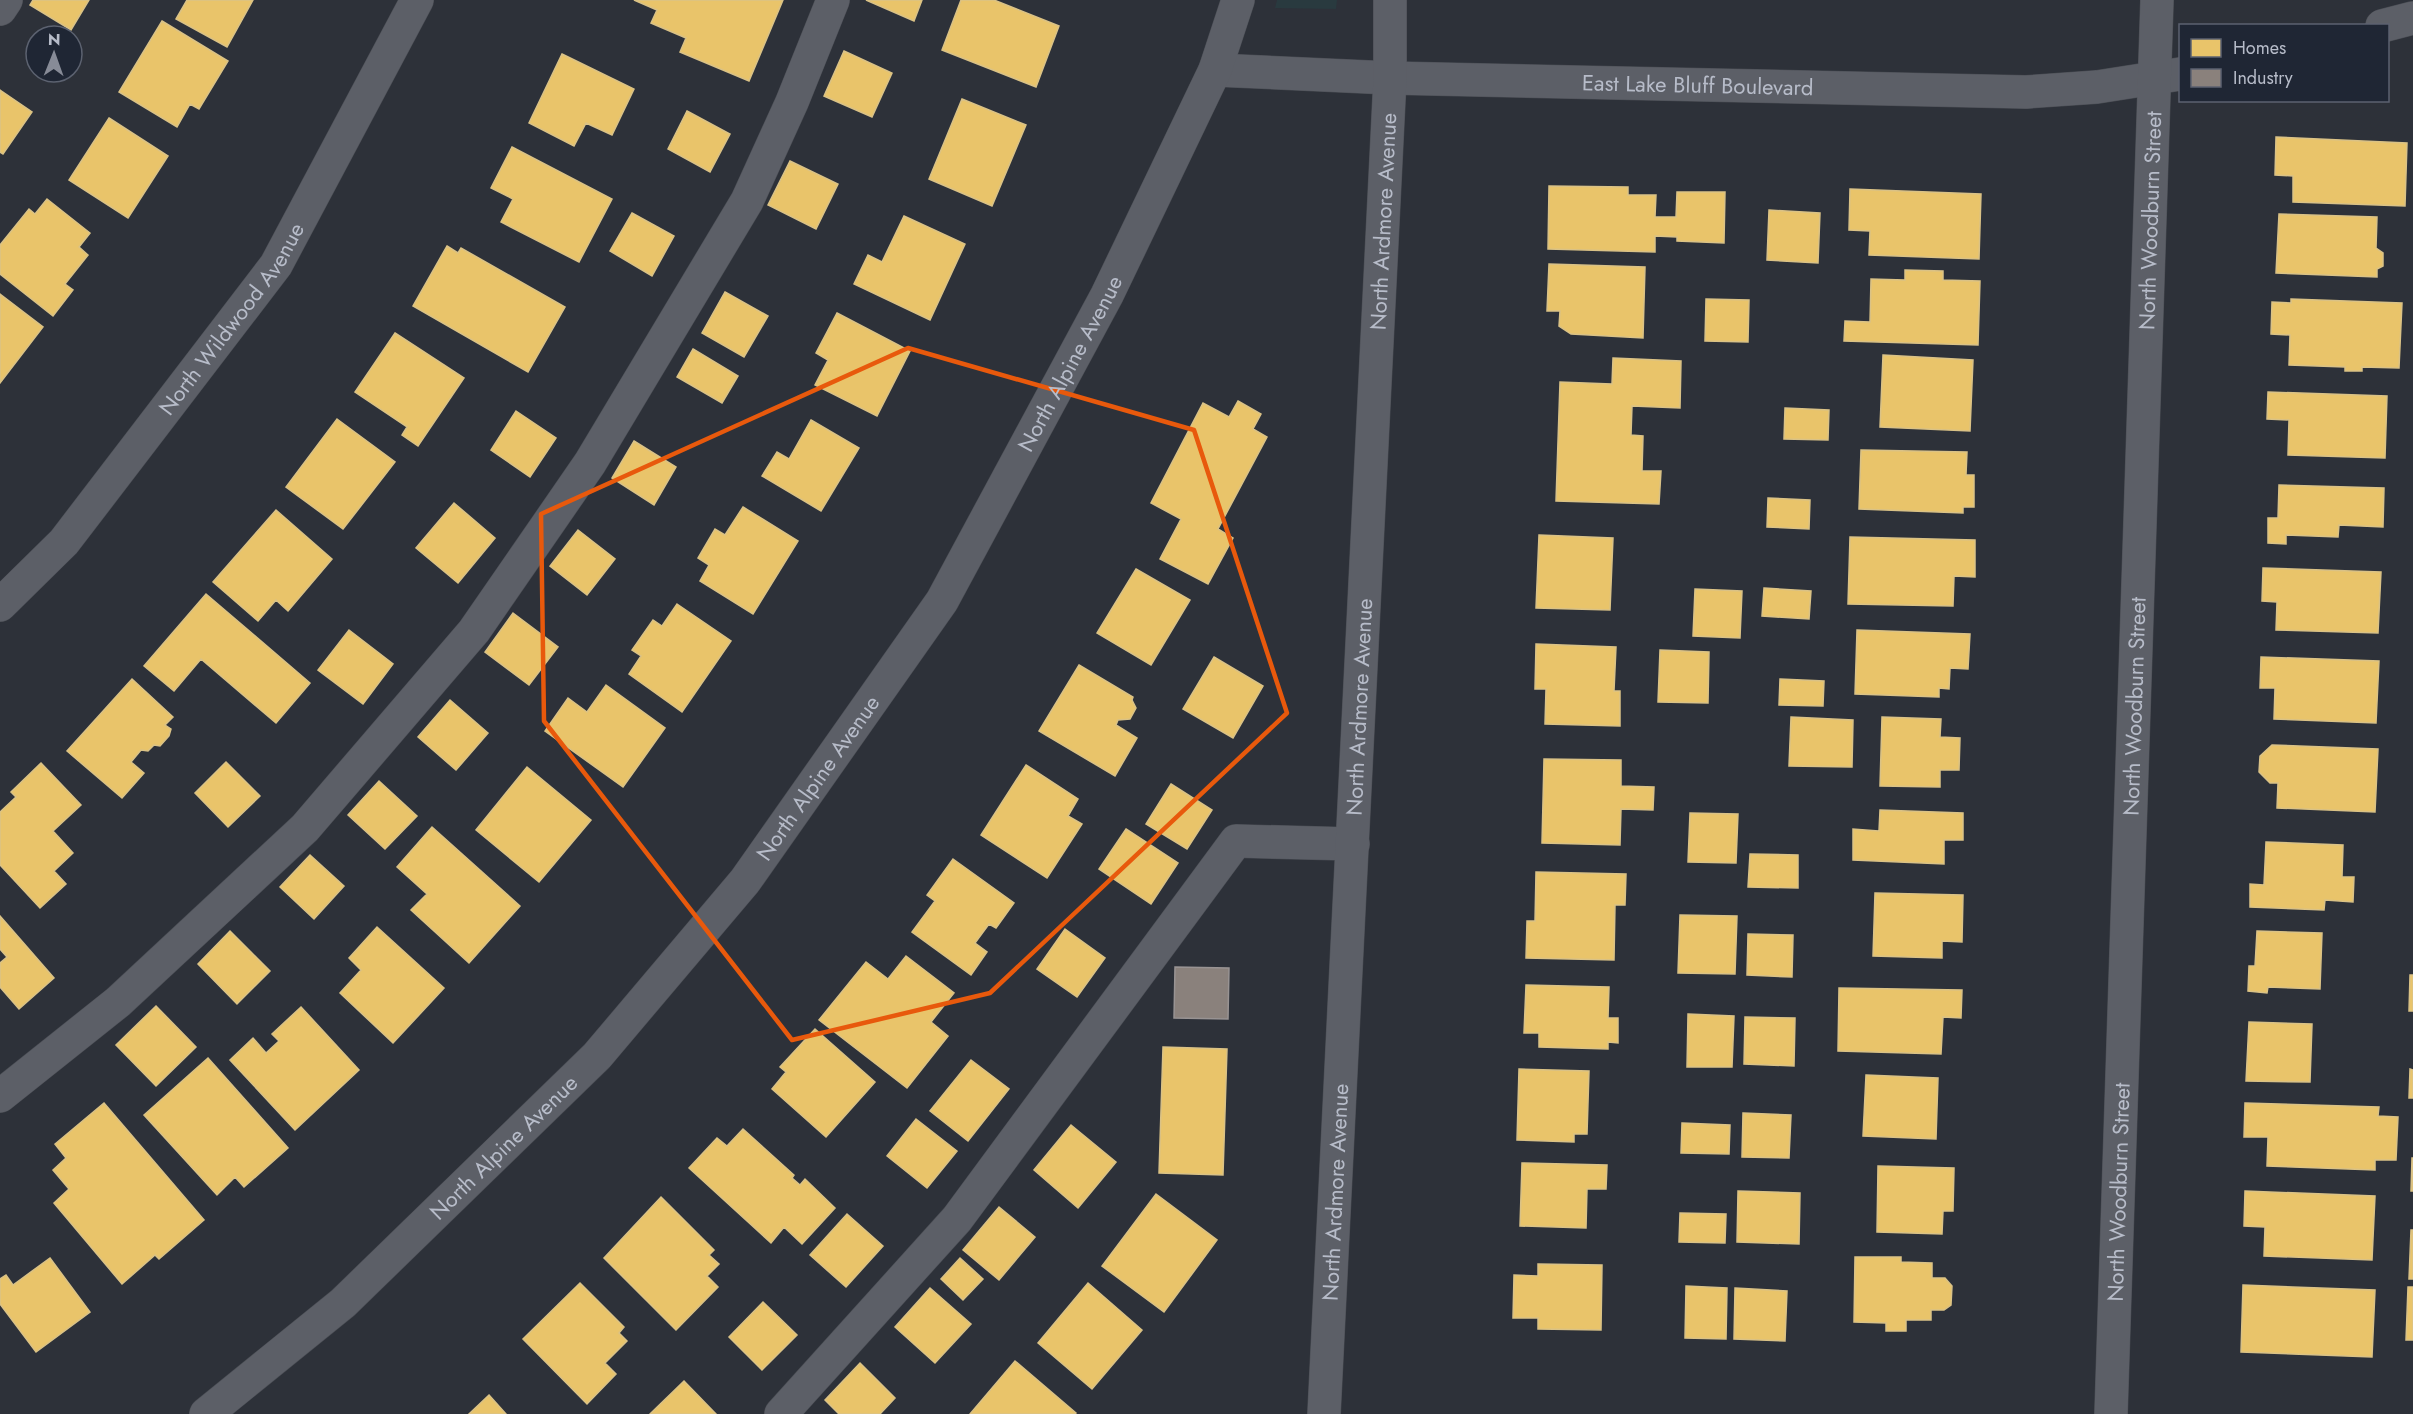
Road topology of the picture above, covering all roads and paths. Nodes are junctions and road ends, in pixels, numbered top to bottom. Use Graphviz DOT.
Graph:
graph roads {
  1 [pos="6,0"];
  2 [pos="417,0"];
  3 [pos="833,0"];
  4 [pos="1238,0"];
  5 [pos="1390,0"];
  6 [pos="2157,0"];
  7 [pos="0,9"];
  8 [pos="2413,18"];
  9 [pos="2389,24"];
  10 [pos="1215,70"];
  11 [pos="2168,76"];
  12 [pos="1390,78"];
  13 [pos="0,606"];
  14 [pos="1353,843"];
  15 [pos="0,1096"];
  16 [pos="206,1414"];
  17 [pos="781,1414"];
  18 [pos="1324,1414"];
  19 [pos="2111,1414"];
  1 -- 7 [label="street"];
  2 -- 13 [label="street, North Wildwood Avenue"];
  3 -- 15 [label="street"];
  4 -- 10 [label="street, North Alpine Avenue"];
  5 -- 12 [label="street, North Ardmore Avenue"];
  6 -- 11 [label="street, North Woodburn Street"];
  8 -- 9 [label="street"];
  10 -- 12 [label="street, East Lake Bluff Boulevard"];
  10 -- 16 [label="street, North Alpine Avenue"];
  11 -- 12 [label="street, East Lake Bluff Boulevard"];
  11 -- 19 [label="street, North Woodburn Street"];
  12 -- 14 [label="street, North Ardmore Avenue"];
  14 -- 17 [label="street"];
  14 -- 18 [label="street, North Ardmore Avenue"];
}
